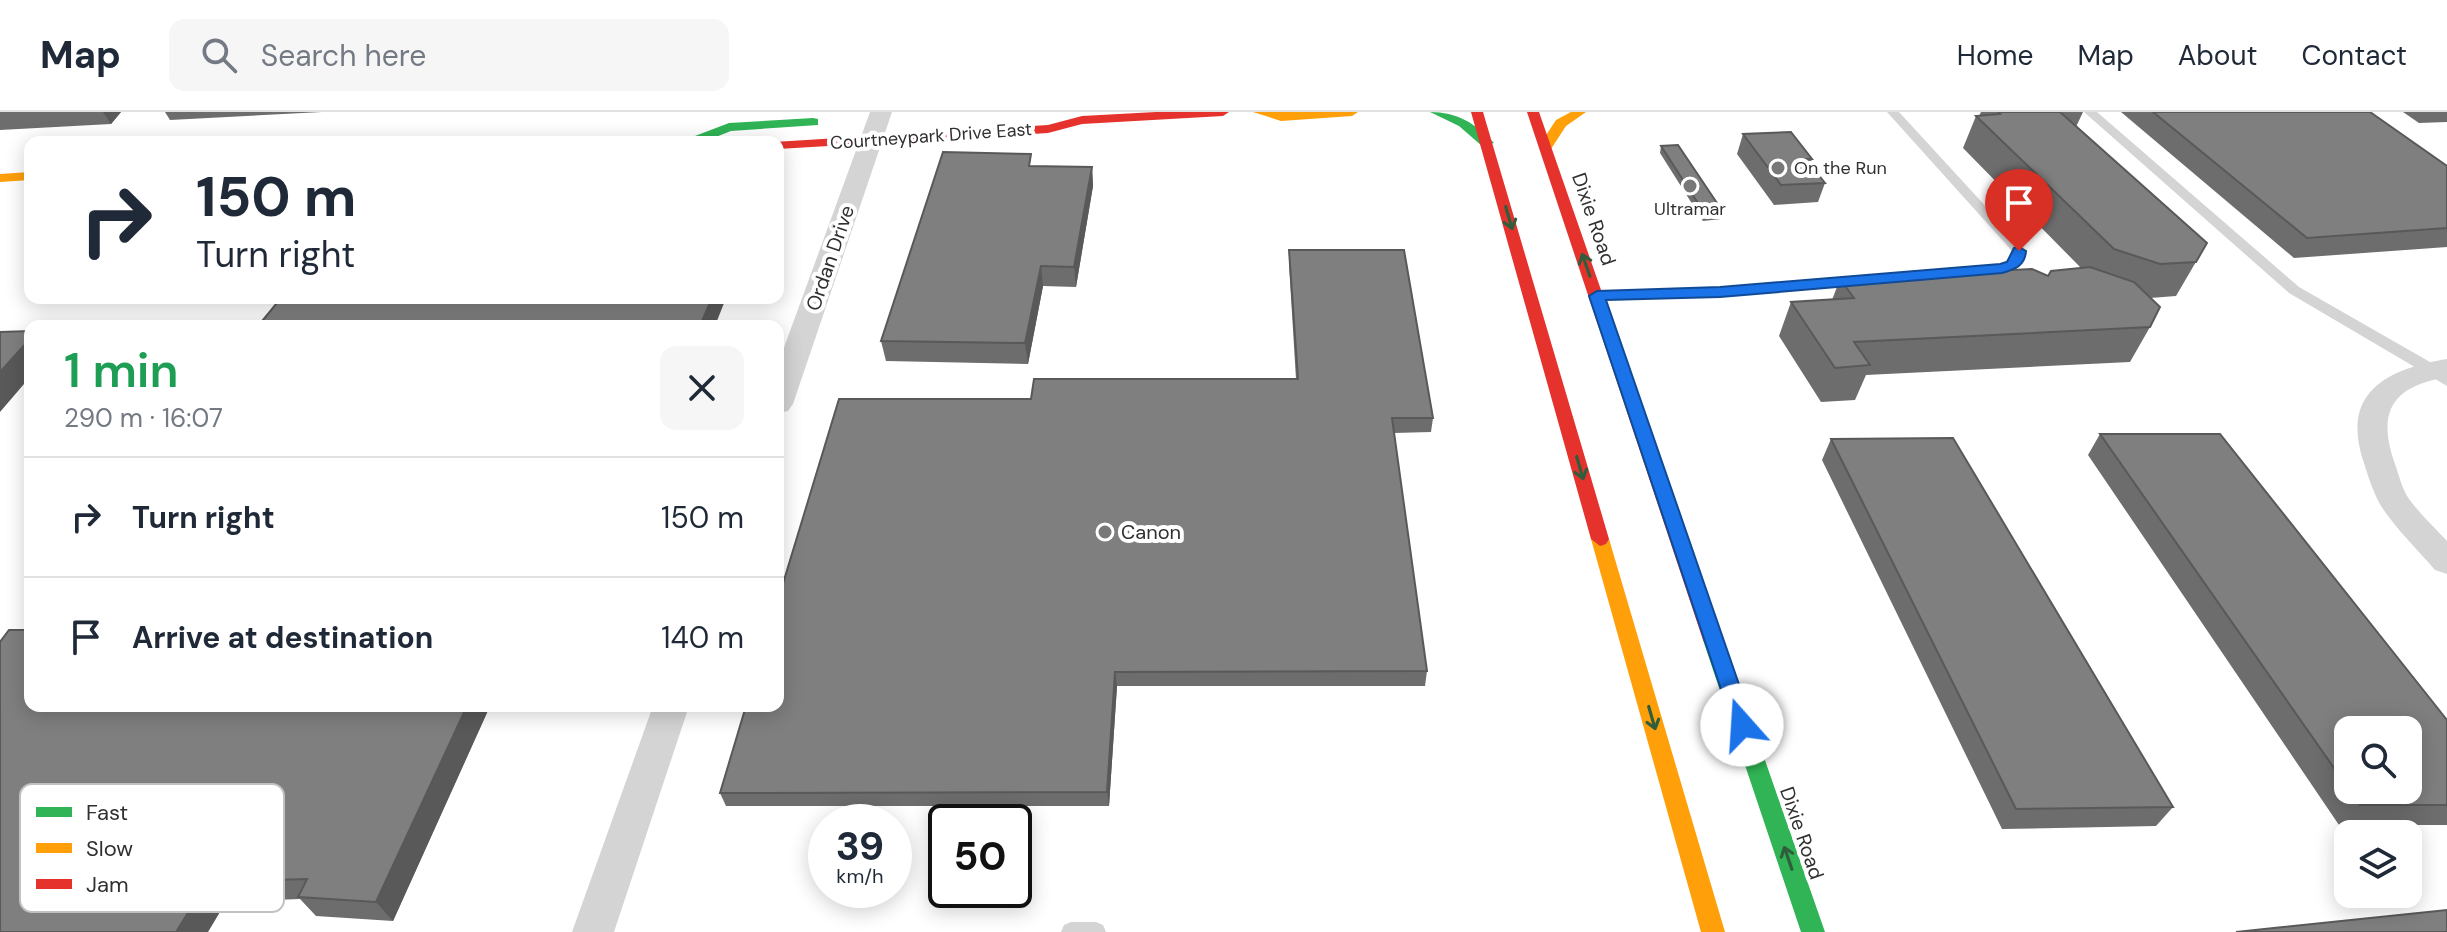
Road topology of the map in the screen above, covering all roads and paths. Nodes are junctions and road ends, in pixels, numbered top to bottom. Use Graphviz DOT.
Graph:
graph roads {
  1 [pos="1223,112"];
  2 [pos="1259,112"];
  3 [pos="1352,112"];
  4 [pos="1436,112"];
  5 [pos="1477,112"];
  6 [pos="1533,112"];
  7 [pos="1580,112"];
  8 [pos="1893,112"];
  9 [pos="2090,112"];
  10 [pos="962,115"];
  11 [pos="905,117"];
  12 [pos="1082,120"];
  13 [pos="831,121"];
  14 [pos="872,122"];
  15 [pos="711,136"];
  16 [pos="1487,143"];
  17 [pos="784,144"];
  18 [pos="1546,146"];
  19 [pos="24,176"];
  20 [pos="0,178"];
  21 [pos="1892,277"];
  22 [pos="1876,279"];
  23 [pos="1597,296"];
  24 [pos="2442,373"];
  25 [pos="784,386"];
  26 [pos="2447,562"];
  27 [pos="669,712"];
  28 [pos="593,932"];
  29 [pos="1071,932"];
  30 [pos="1096,932"];
  31 [pos="1713,932"];
  32 [pos="1813,932"];
  1 -- 12 [label="main road, Courtneypark Drive East"];
  2 -- 3 [label="main road"];
  4 -- 16 [label="main road"];
  5 -- 16 [label="main road"];
  6 -- 18 [label="main road, Dixie Road"];
  7 -- 18 [label="main road"];
  8 -- 21 [label="lane"];
  9 -- 24 [label="lane"];
  10 -- 12 [label="main road, Courtneypark Drive East"];
  11 -- 14 [label="main road, Courtneypark Drive East"];
  12 -- 14 [label="main road, Courtneypark Drive East"];
  13 -- 15 [label="main road, Courtneypark Drive East"];
  14 -- 17 [label="main road, Courtneypark Drive East"];
  14 -- 25 [label="street, Ordan Drive"];
  16 -- 31 [label="main road, one-way"];
  23 -- 18 [label="main road, Dixie Road, one-way"];
  19 -- 20 [label="main road"];
  22 -- 23 [label="lane"];
  32 -- 23 [label="main road, Dixie Road, one-way"];
  24 -- 26 [label="street"];
  27 -- 28 [label="street"];
  29 -- 30 [label="lane"];
}
